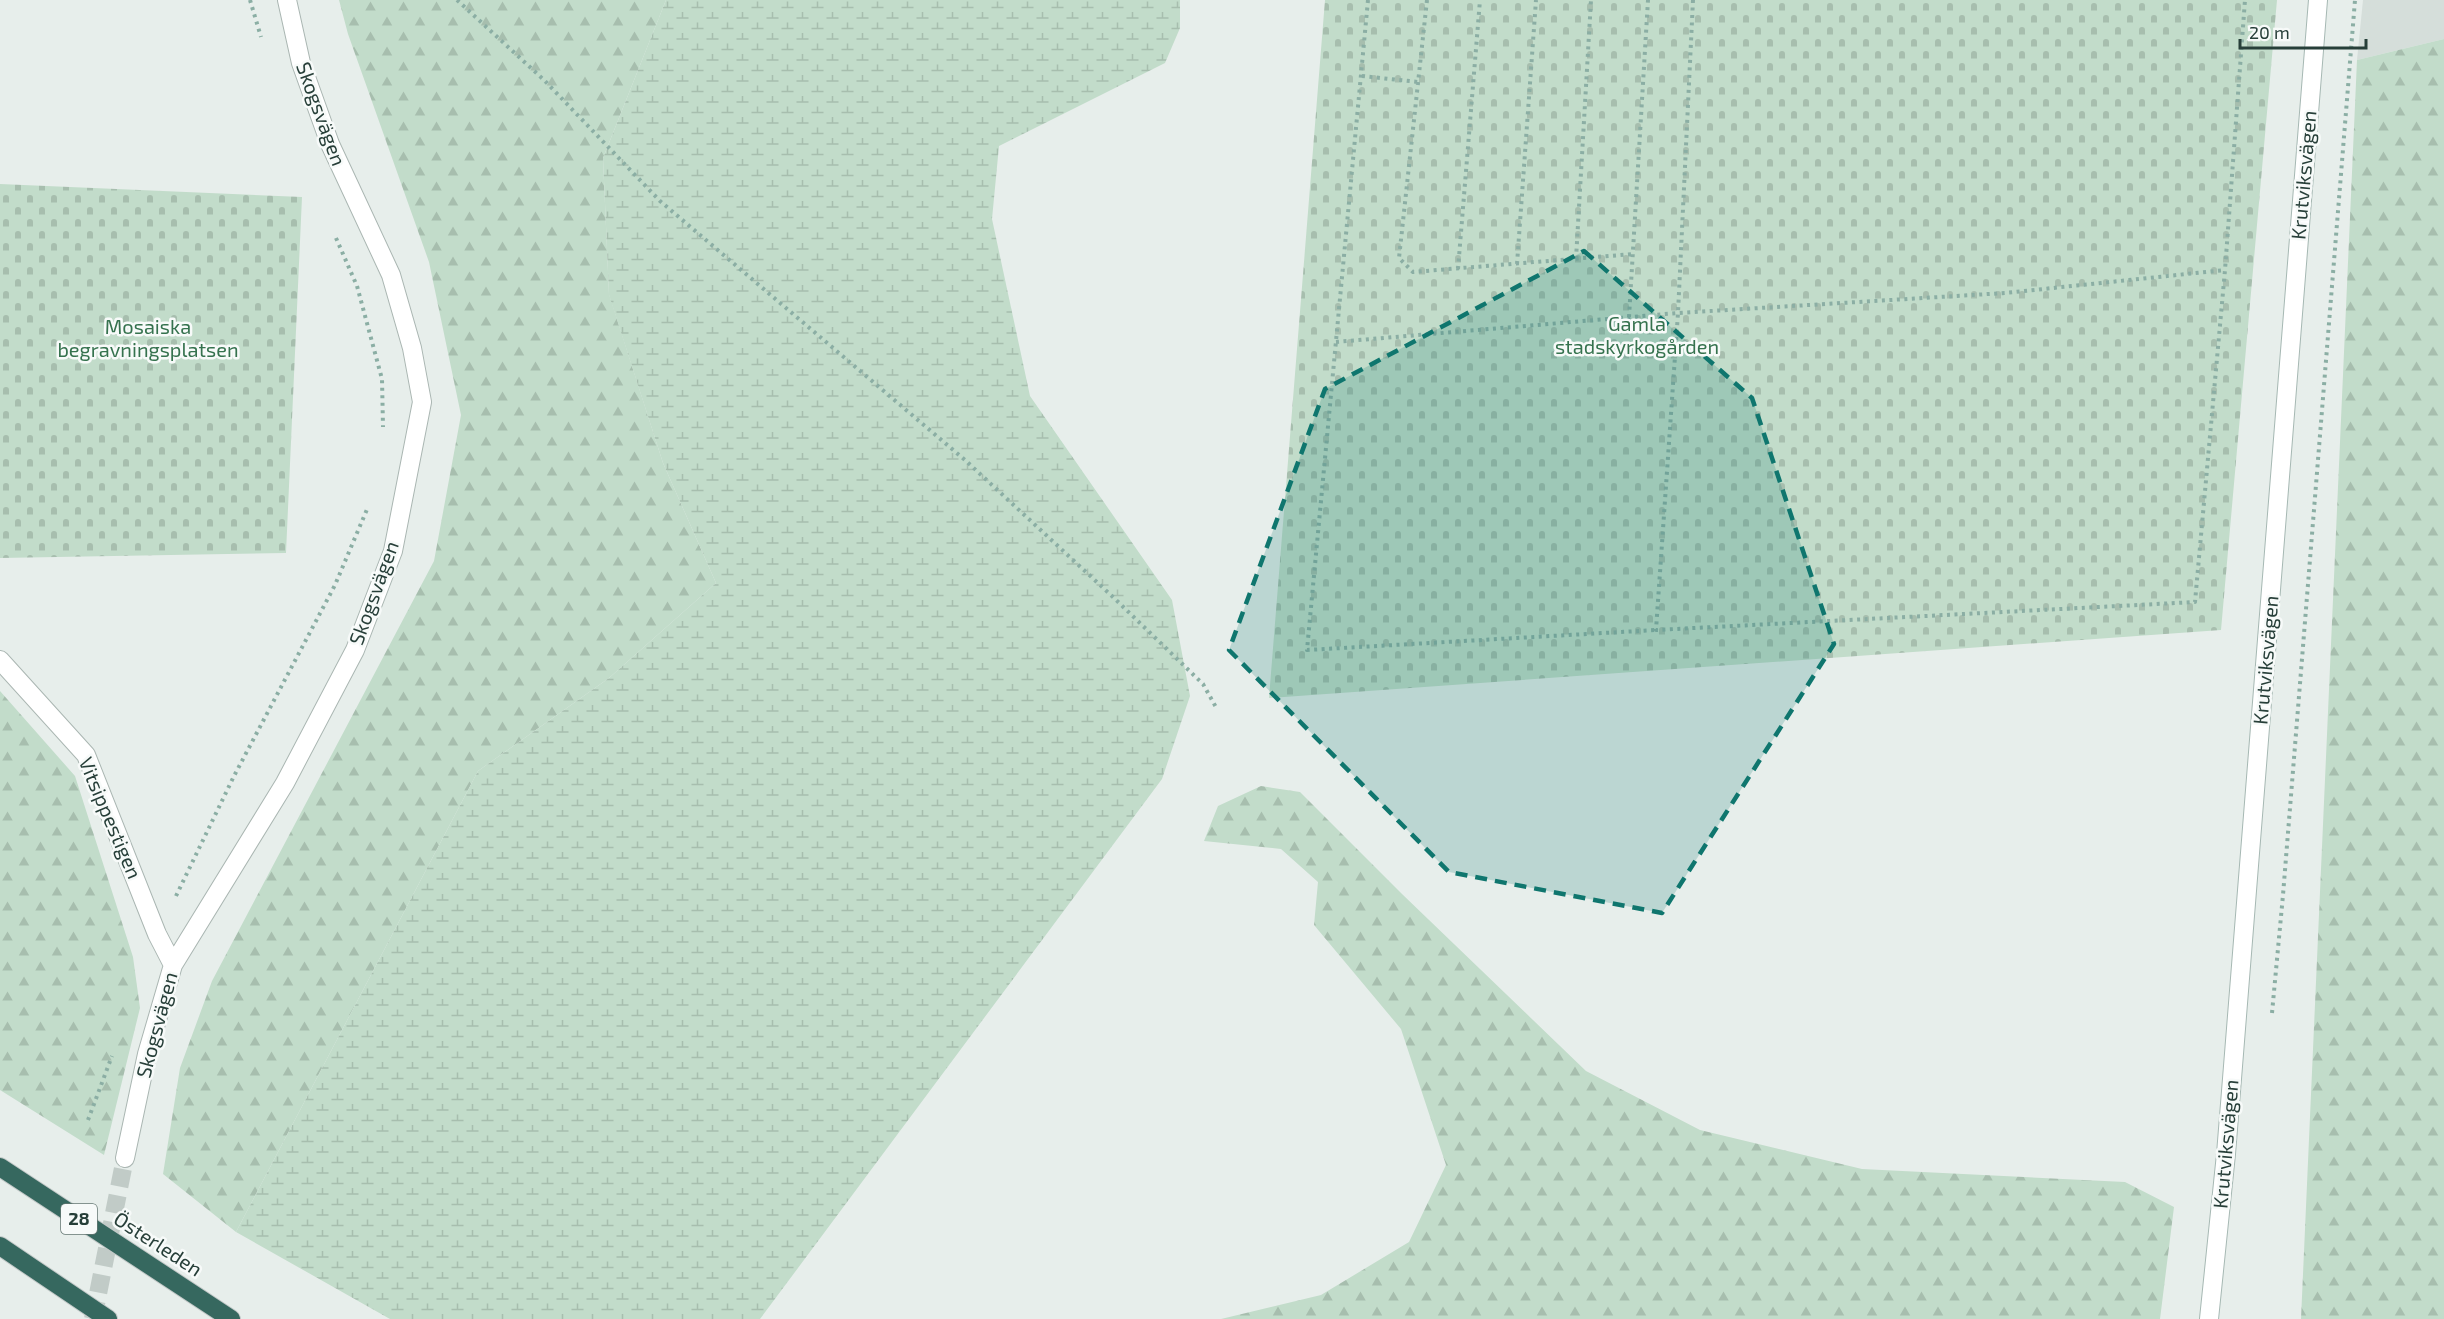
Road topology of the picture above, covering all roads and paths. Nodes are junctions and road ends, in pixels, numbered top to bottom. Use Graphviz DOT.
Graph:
graph roads {
  1 [pos="250,0"];
  2 [pos="287,0"];
  3 [pos="457,0"];
  4 [pos="1368,0"];
  5 [pos="1427,0"];
  6 [pos="1480,0"];
  7 [pos="1536,0"];
  8 [pos="1591,0"];
  9 [pos="1648,0"];
  10 [pos="1693,0"];
  11 [pos="2245,0"];
  12 [pos="2318,0"];
  13 [pos="2355,0"];
  14 [pos="262,43"];
  15 [pos="1362,76"];
  16 [pos="1418,82"];
  17 [pos="334,234"];
  18 [pos="1633,254"];
  19 [pos="1576,259"];
  20 [pos="1517,264"];
  21 [pos="1458,269"];
  22 [pos="2225,270"];
  23 [pos="1678,313"];
  24 [pos="1629,317"];
  25 [pos="1336,342"];
  26 [pos="383,430"];
  27 [pos="368,506"];
  28 [pos="1656,630"];
  29 [pos="0,660"];
  30 [pos="1217,709"];
  31 [pos="157,934"];
  32 [pos="173,965"];
  33 [pos="2270,1024"];
  34 [pos="113,1054"];
  35 [pos="88,1120"];
  36 [pos="125,1158"];
  37 [pos="0,1167"];
  38 [pos="0,1246"];
  39 [pos="108,1319"];
  40 [pos="231,1319"];
  41 [pos="2209,1319"];
  1 -- 14 [label="path"];
  2 -- 32 [label="street, Skogsvägen"];
  3 -- 30 [label="path"];
  4 -- 15 [label="path"];
  5 -- 16 [label="path"];
  6 -- 21 [label="path"];
  7 -- 20 [label="path"];
  8 -- 19 [label="path"];
  9 -- 18 [label="path"];
  10 -- 23 [label="path"];
  11 -- 22 [label="path"];
  12 -- 41 [label="street, Krutviksvägen"];
  13 -- 33 [label="path"];
  15 -- 16 [label="path"];
  15 -- 25 [label="path"];
  16 -- 21 [label="path"];
  17 -- 26 [label="path"];
  18 -- 19 [label="path"];
  18 -- 24 [label="path"];
  19 -- 20 [label="path"];
  20 -- 21 [label="path"];
  22 -- 23 [label="path"];
  22 -- 28 [label="path"];
  23 -- 24 [label="path"];
  23 -- 28 [label="path"];
  24 -- 25 [label="path"];
  25 -- 28 [label="path"];
  27 -- 31 [label="path"];
  29 -- 31 [label="street, Vitsippestigen"];
  31 -- 32 [label="street, Vitsippestigen"];
  32 -- 36 [label="street, Skogsvägen"];
  34 -- 35 [label="path"];
  37 -- 40 [label="highway, Österleden / 28"];
  38 -- 39 [label="highway"];
}
